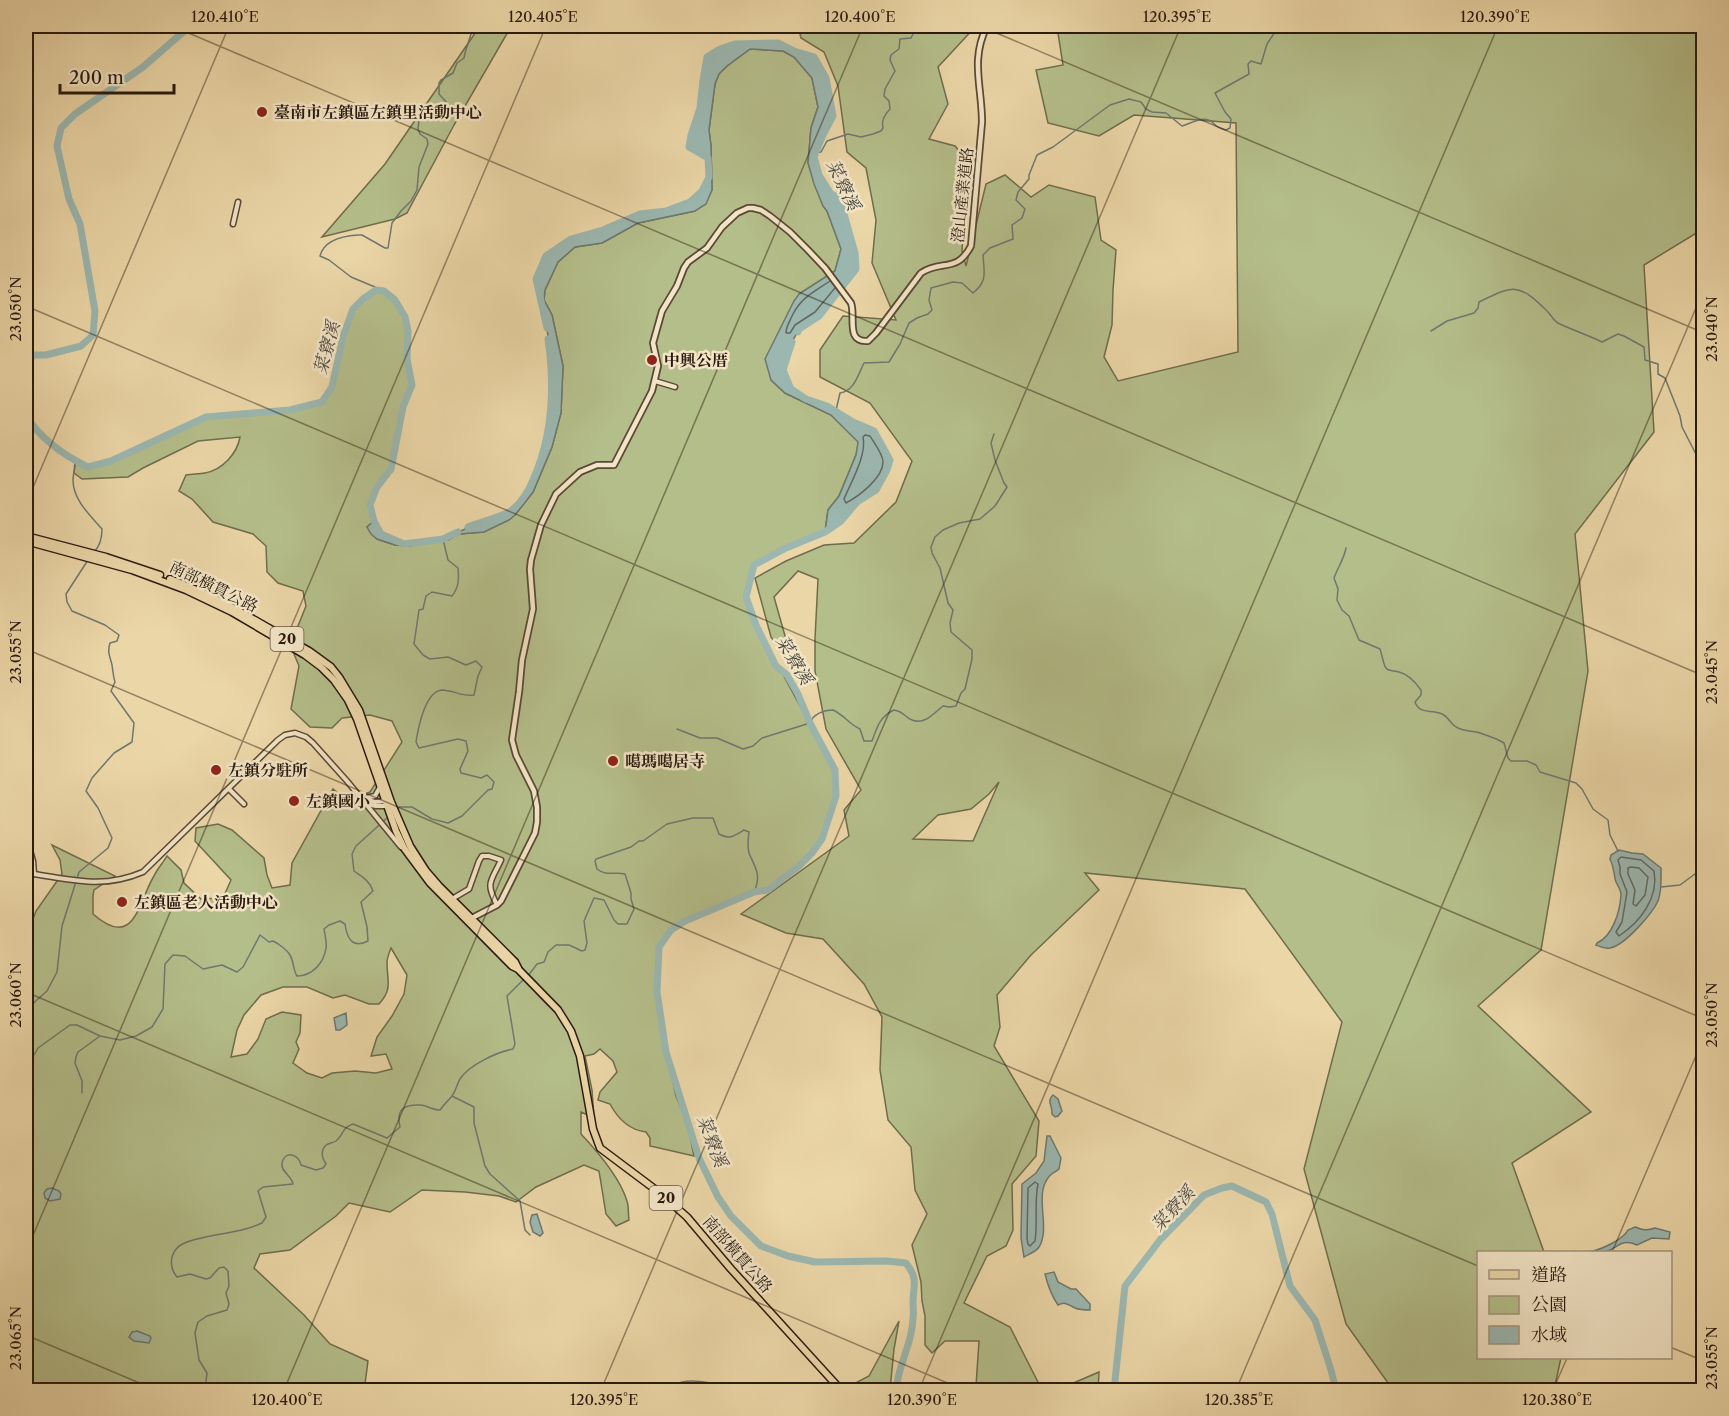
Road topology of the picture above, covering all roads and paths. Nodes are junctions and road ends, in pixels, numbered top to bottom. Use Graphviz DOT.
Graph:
graph roads {
  1 [pos="987,26"];
  2 [pos="238,202"];
  3 [pos="233,224"];
  4 [pos="655,381"];
  5 [pos="675,387"];
  6 [pos="26,536"];
  7 [pos="26,541"];
  8 [pos="62,548"];
  9 [pos="367,739"];
  10 [pos="381,787"];
  11 [pos="229,789"];
  12 [pos="361,797"];
  13 [pos="388,802"];
  14 [pos="244,804"];
  15 [pos="367,804"];
  16 [pos="396,832"];
  17 [pos="26,836"];
  18 [pos="34,874"];
  19 [pos="26,875"];
  20 [pos="452,899"];
  21 [pos="497,905"];
  22 [pos="470,920"];
  23 [pos="841,1390"];
  1 -- 4 [label="street, 澄山產業道路"];
  2 -- 3 [label="street"];
  4 -- 5 [label="street"];
  4 -- 21 [label="street"];
  6 -- 8 [label="main road, 20"];
  7 -- 8 [label="main road, 20"];
  8 -- 9 [label="main road, 南部橫貫公路 / 20"];
  9 -- 10 [label="main road, 南部橫貫公路 / 20"];
  9 -- 13 [label="main road, 南部橫貫公路 / 20"];
  10 -- 12 [label="street"];
  10 -- 13 [label="main road, 南部橫貫公路 / 20"];
  11 -- 12 [label="street"];
  11 -- 14 [label="street"];
  11 -- 18 [label="street"];
  12 -- 13 [label="street"];
  12 -- 15 [label="street"];
  13 -- 15 [label="street"];
  13 -- 16 [label="main road, 20"];
  15 -- 16 [label="street"];
  16 -- 20 [label="main road, 20"];
  16 -- 22 [label="main road, 20"];
  17 -- 18 [label="street"];
  18 -- 19 [label="street"];
  20 -- 21 [label="street"];
  20 -- 22 [label="main road, 20"];
  21 -- 22 [label="street"];
  22 -- 23 [label="main road, 南部橫貫公路 / 20"];
}
